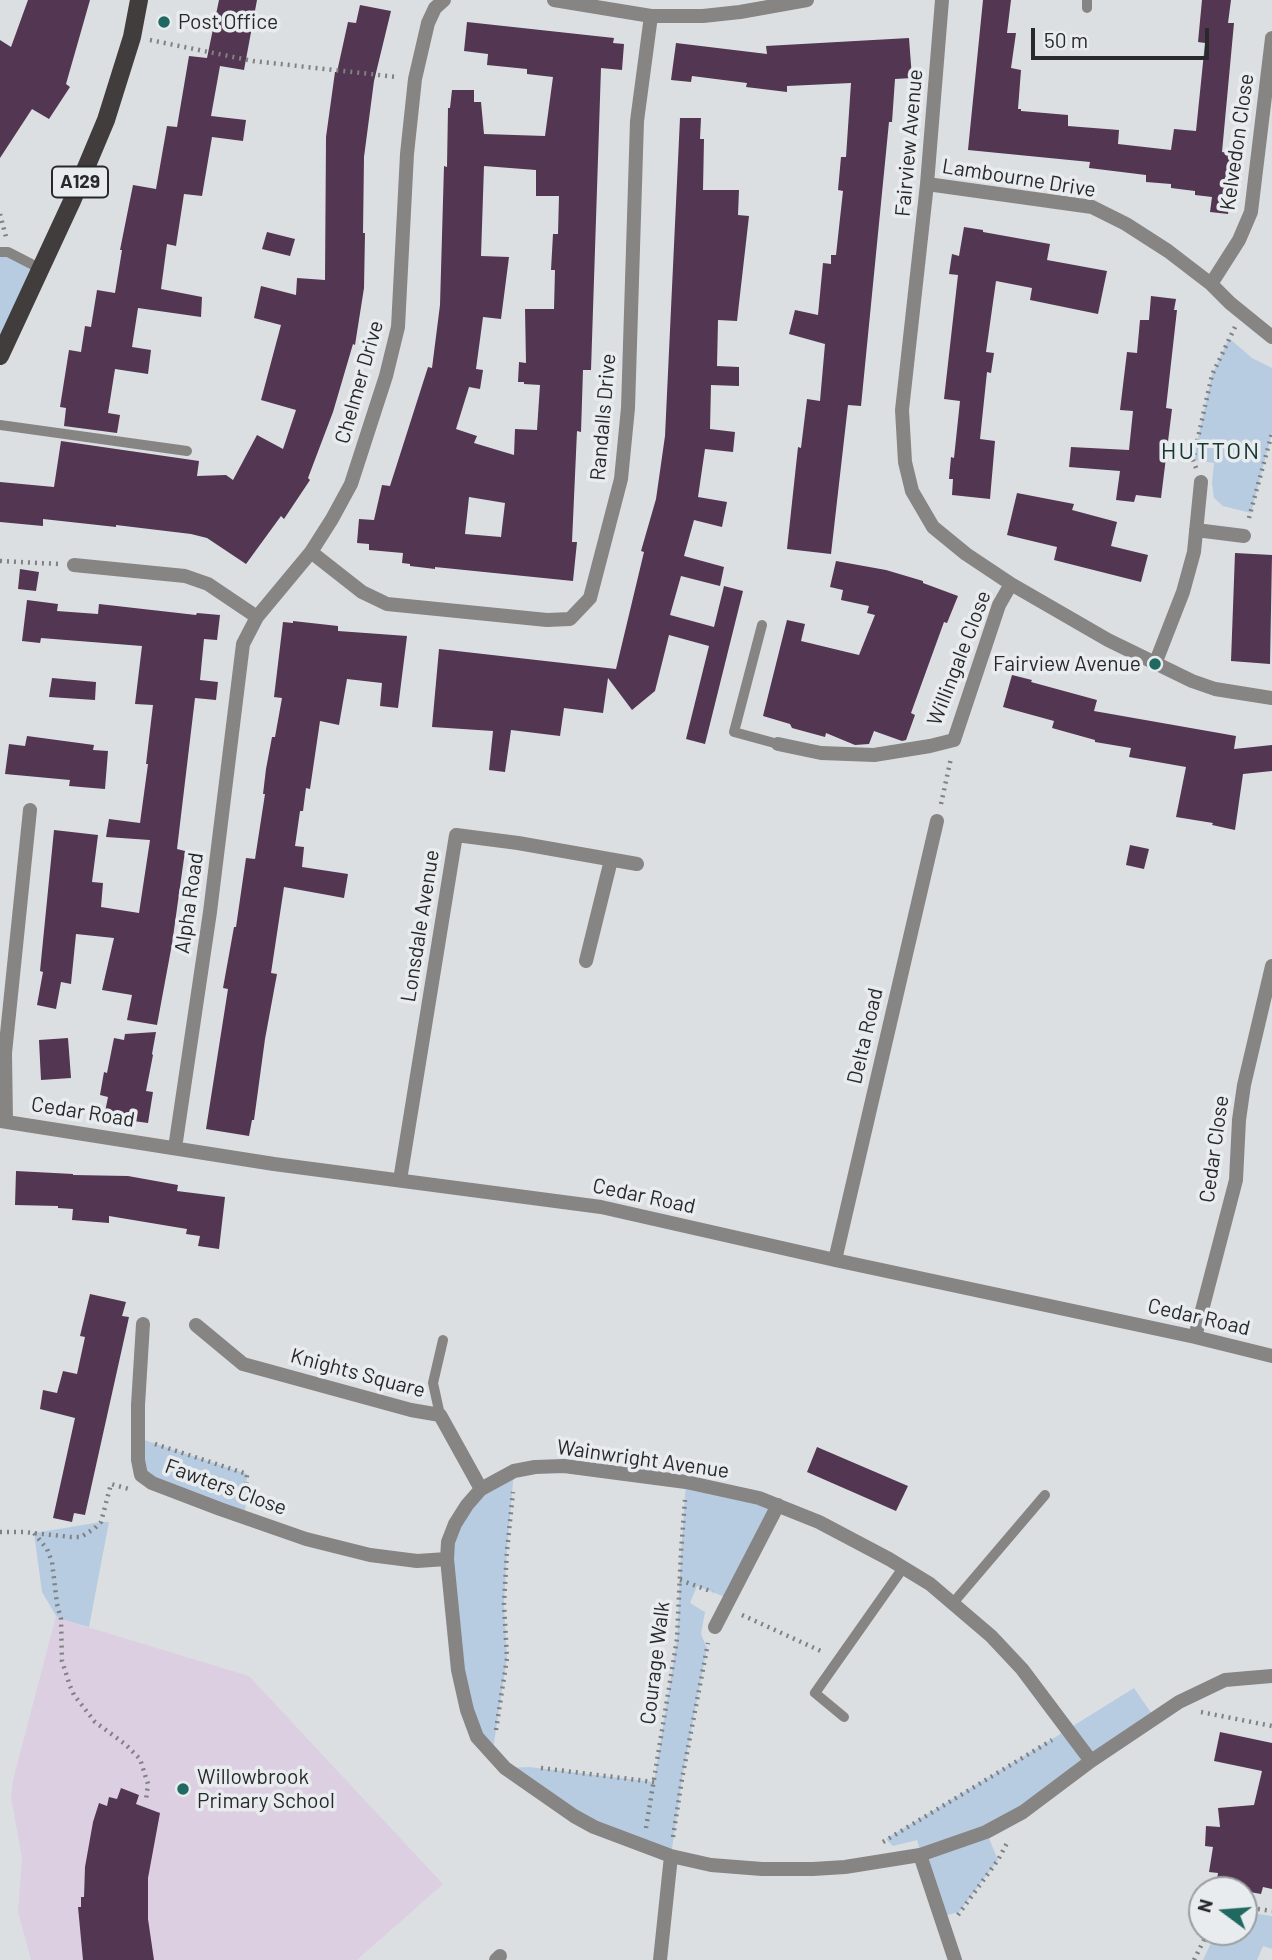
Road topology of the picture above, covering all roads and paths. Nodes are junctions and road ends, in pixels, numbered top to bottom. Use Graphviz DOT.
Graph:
graph roads {
  1 [pos="139,0"];
  2 [pos="444,0"];
  3 [pos="554,0"];
  4 [pos="807,0"];
  5 [pos="942,0"];
  6 [pos="651,16"];
  7 [pos="132,37"];
  8 [pos="1272,38"];
  9 [pos="415,79"];
  10 [pos="927,184"];
  11 [pos="0,252"];
  12 [pos="41,269"];
  13 [pos="1211,284"];
  14 [pos="1243,314"];
  15 [pos="1272,337"];
  16 [pos="0,356"];
  17 [pos="0,425"];
  18 [pos="1272,432"];
  19 [pos="187,451"];
  20 [pos="1201,482"];
  21 [pos="1196,530"];
  22 [pos="1244,536"];
  23 [pos="311,552"];
  24 [pos="0,561"];
  25 [pos="74,565"];
  26 [pos="1011,584"];
  27 [pos="257,617"];
  28 [pos="762,625"];
  29 [pos="240,663"];
  30 [pos="1155,664"];
  31 [pos="1272,698"];
  32 [pos="954,740"];
  33 [pos="778,744"];
  34 [pos="30,810"];
  35 [pos="937,821"];
  36 [pos="611,860"];
  37 [pos="637,864"];
  38 [pos="586,961"];
  39 [pos="1272,966"];
  40 [pos="3,1121"];
  41 [pos="174,1149"];
  42 [pos="400,1180"];
  43 [pos="835,1261"];
  44 [pos="143,1324"];
  45 [pos="196,1325"];
  46 [pos="1195,1337"];
  47 [pos="443,1340"];
  48 [pos="1272,1356"];
  49 [pos="440,1415"];
  50 [pos="138,1438"];
  51 [pos="514,1471"];
  52 [pos="141,1475"];
  53 [pos="687,1482"];
  54 [pos="481,1489"];
  55 [pos="1045,1495"];
  56 [pos="778,1505"];
  57 [pos="244,1518"];
  58 [pos="0,1532"];
  59 [pos="34,1533"];
  60 [pos="447,1559"];
  61 [pos="903,1568"];
  62 [pos="680,1580"];
  63 [pos="728,1603"];
  64 [pos="953,1603"];
  65 [pos="715,1627"];
  66 [pos="840,1660"];
  67 [pos="1272,1676"];
  68 [pos="1172,1706"];
  69 [pos="844,1717"];
  70 [pos="1272,1726"];
  71 [pos="1068,1730"];
  72 [pos="492,1756"];
  73 [pos="1091,1761"];
  74 [pos="505,1768"];
  75 [pos="654,1782"];
  76 [pos="146,1800"];
  77 [pos="1023,1812"];
  78 [pos="643,1846"];
  79 [pos="876,1846"];
  80 [pos="920,1855"];
  81 [pos="670,1856"];
  82 [pos="946,1933"];
  83 [pos="660,1960"];
  84 [pos="955,1960"];
  1 -- 7 [label="main road, A129"];
  2 -- 9 [label="street, Chelmer Drive"];
  3 -- 6 [label="street"];
  4 -- 6 [label="street"];
  5 -- 10 [label="street, Fairview Avenue"];
  6 -- 23 [label="street, Randalls Drive"];
  7 -- 9 [label="path"];
  7 -- 12 [label="main road, A129"];
  8 -- 13 [label="street, Kelvedon Close"];
  9 -- 23 [label="street, Chelmer Drive"];
  10 -- 13 [label="street, Lambourne Drive"];
  10 -- 26 [label="street, Fairview Avenue"];
  11 -- 12 [label="lane"];
  12 -- 16 [label="main road, A129"];
  13 -- 14 [label="street, Lambourne Drive"];
  14 -- 15 [label="street, Lambourne Drive"];
  14 -- 20 [label="path"];
  17 -- 19 [label="lane"];
  18 -- 22 [label="path"];
  20 -- 21 [label="street"];
  21 -- 22 [label="street"];
  21 -- 30 [label="street"];
  23 -- 27 [label="street, Chelmer Drive"];
  24 -- 25 [label="path"];
  25 -- 27 [label="street"];
  26 -- 30 [label="street, Fairview Avenue"];
  26 -- 32 [label="street, Willingale Close"];
  27 -- 29 [label="street, Chelmer Drive"];
  28 -- 33 [label="lane"];
  29 -- 41 [label="street, Alpha Road"];
  30 -- 31 [label="street, Fairview Avenue"];
  32 -- 33 [label="street, Willingale Close"];
  32 -- 35 [label="path"];
  34 -- 40 [label="street"];
  35 -- 43 [label="street, Delta Road"];
  36 -- 37 [label="street, Lonsdale Avenue"];
  36 -- 38 [label="street"];
  36 -- 42 [label="street, Lonsdale Avenue"];
  39 -- 46 [label="street, Cedar Close"];
  40 -- 41 [label="street, Cedar Road"];
  41 -- 42 [label="street, Cedar Road"];
  42 -- 43 [label="street, Cedar Road"];
  43 -- 46 [label="street, Cedar Road"];
  44 -- 50 [label="street, Fawters Close"];
  45 -- 49 [label="street, Knights Square"];
  46 -- 48 [label="street, Cedar Road"];
  47 -- 49 [label="lane"];
  49 -- 54 [label="street, Knights Square"];
  50 -- 52 [label="street, Fawters Close"];
  50 -- 57 [label="path"];
  51 -- 53 [label="street, Wainwright Avenue"];
  51 -- 54 [label="street, Wainwright Avenue"];
  51 -- 72 [label="path"];
  52 -- 57 [label="street, Fawters Close"];
  52 -- 59 [label="path"];
  53 -- 56 [label="street, Wainwright Avenue"];
  53 -- 62 [label="path, Courage Walk"];
  54 -- 60 [label="street, Wainwright Avenue"];
  55 -- 64 [label="lane"];
  56 -- 61 [label="street, Wainwright Avenue"];
  56 -- 63 [label="street"];
  57 -- 60 [label="street, Fawters Close"];
  58 -- 59 [label="path"];
  59 -- 76 [label="path"];
  60 -- 72 [label="street, Wainwright Avenue"];
  61 -- 64 [label="street, Wainwright Avenue"];
  61 -- 66 [label="lane"];
  62 -- 63 [label="path"];
  62 -- 75 [label="path, Courage Walk"];
  63 -- 65 [label="street"];
  63 -- 66 [label="path"];
  64 -- 71 [label="street, Wainwright Avenue"];
  65 -- 81 [label="path, Courage Walk"];
  66 -- 69 [label="lane"];
  67 -- 68 [label="street, Wainwright Avenue"];
  68 -- 70 [label="path"];
  68 -- 73 [label="street, Wainwright Avenue"];
  71 -- 73 [label="street, Wainwright Avenue"];
  71 -- 79 [label="path"];
  72 -- 74 [label="street, Wainwright Avenue"];
  73 -- 77 [label="street, Wainwright Avenue"];
  74 -- 75 [label="path"];
  74 -- 78 [label="street, Wainwright Avenue"];
  75 -- 78 [label="path, Courage Walk"];
  77 -- 80 [label="street, Wainwright Avenue"];
  77 -- 82 [label="path"];
  78 -- 81 [label="street, Wainwright Avenue"];
  80 -- 81 [label="street, Wainwright Avenue"];
  80 -- 82 [label="street"];
  81 -- 83 [label="street"];
  82 -- 84 [label="street"];
}
